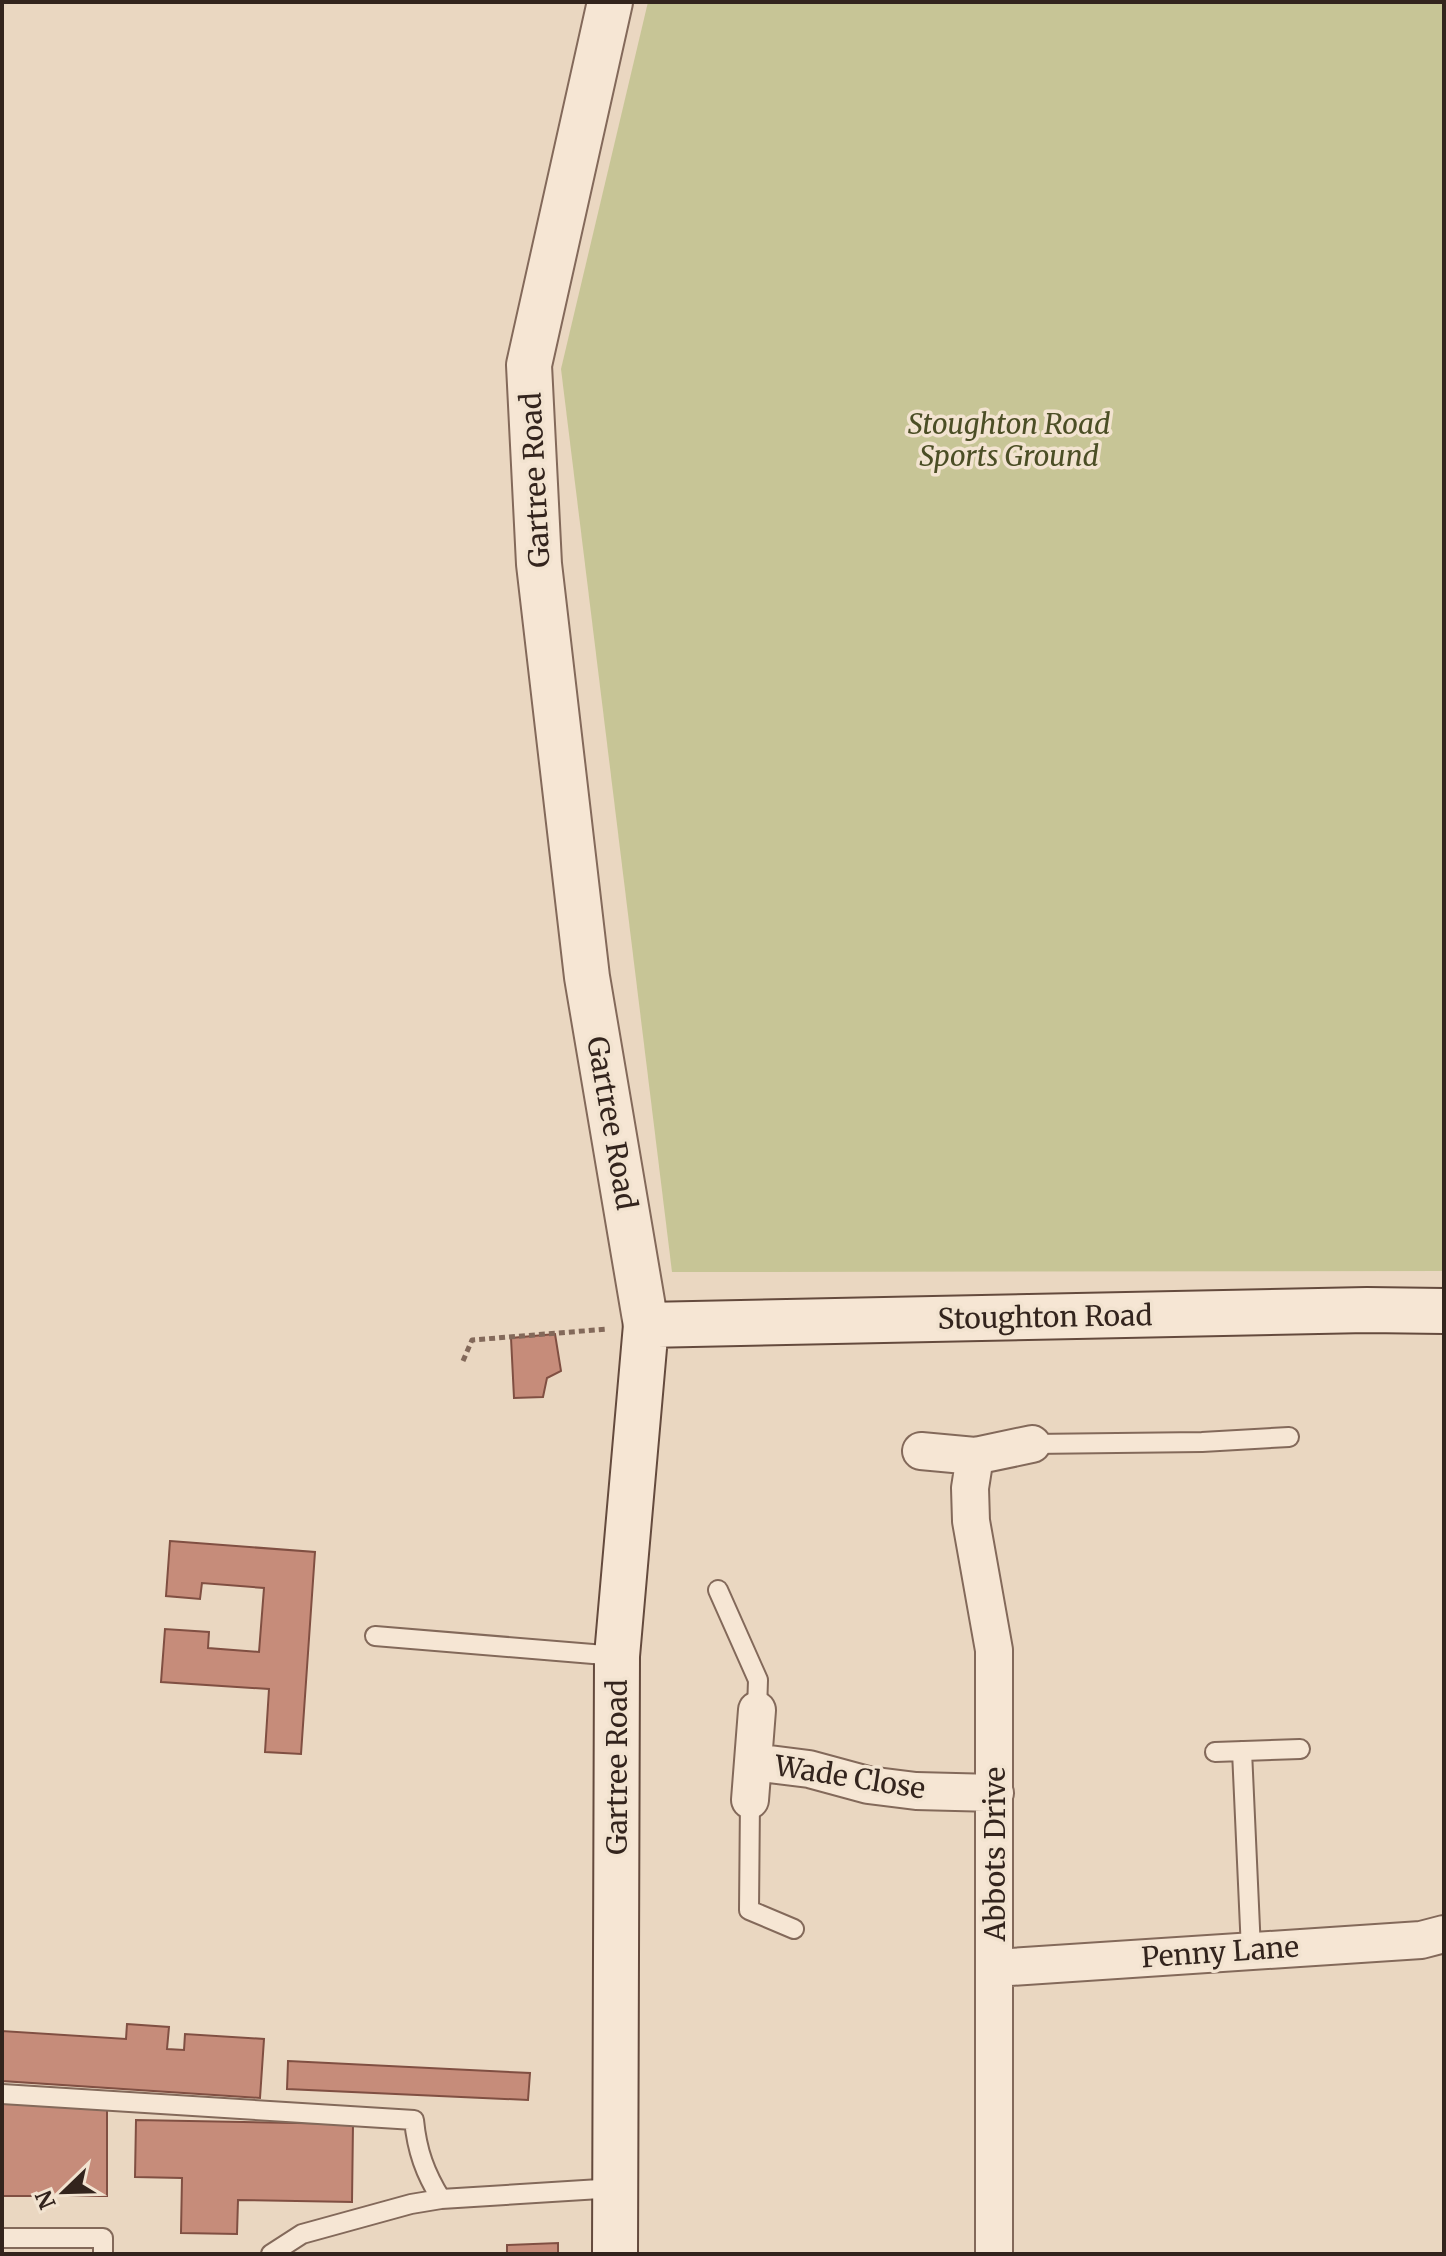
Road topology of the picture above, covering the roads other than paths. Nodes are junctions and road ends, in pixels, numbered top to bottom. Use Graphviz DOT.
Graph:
graph roads {
  1 [pos="610,2"];
  2 [pos="1444,1311"];
  3 [pos="646,1325"];
  4 [pos="1289,1437"];
  5 [pos="1032,1444"];
  6 [pos="921,1451"];
  7 [pos="975,1456"];
  8 [pos="718,1590"];
  9 [pos="375,1636"];
  10 [pos="617,1656"];
  11 [pos="757,1710"];
  12 [pos="1300,1749"];
  13 [pos="1242,1751"];
  14 [pos="1215,1752"];
  15 [pos="753,1762"];
  16 [pos="995,1793"];
  17 [pos="750,1800"];
  18 [pos="794,1929"];
  19 [pos="1444,1934"];
  20 [pos="1251,1950"];
  21 [pos="995,1968"];
  22 [pos="2,2094"];
  23 [pos="616,2188"];
  24 [pos="441,2199"];
  25 [pos="2,2238"];
  26 [pos="103,2254"];
  27 [pos="271,2254"];
  28 [pos="615,2254"];
  29 [pos="994,2254"];
  1 -- 3 [label="main road, Gartree Road"];
  2 -- 3 [label="main road, Stoughton Road"];
  3 -- 10 [label="main road, Gartree Road"];
  4 -- 5 [label="lane"];
  5 -- 7 [label="street"];
  6 -- 7 [label="street"];
  7 -- 16 [label="street, Abbots Drive"];
  8 -- 11 [label="lane"];
  9 -- 10 [label="lane"];
  10 -- 23 [label="main road, Gartree Road"];
  11 -- 15 [label="street, Wade Close"];
  12 -- 13 [label="lane"];
  13 -- 14 [label="lane"];
  13 -- 20 [label="lane"];
  15 -- 16 [label="street, Wade Close"];
  15 -- 17 [label="street, Wade Close"];
  16 -- 21 [label="street, Abbots Drive"];
  17 -- 18 [label="lane"];
  19 -- 20 [label="street, Penny Lane"];
  20 -- 21 [label="street, Penny Lane"];
  21 -- 29 [label="street, Abbots Drive"];
  22 -- 24 [label="lane"];
  23 -- 24 [label="lane"];
  23 -- 28 [label="main road, Gartree Road"];
  24 -- 27 [label="lane"];
  25 -- 26 [label="lane"];
}
